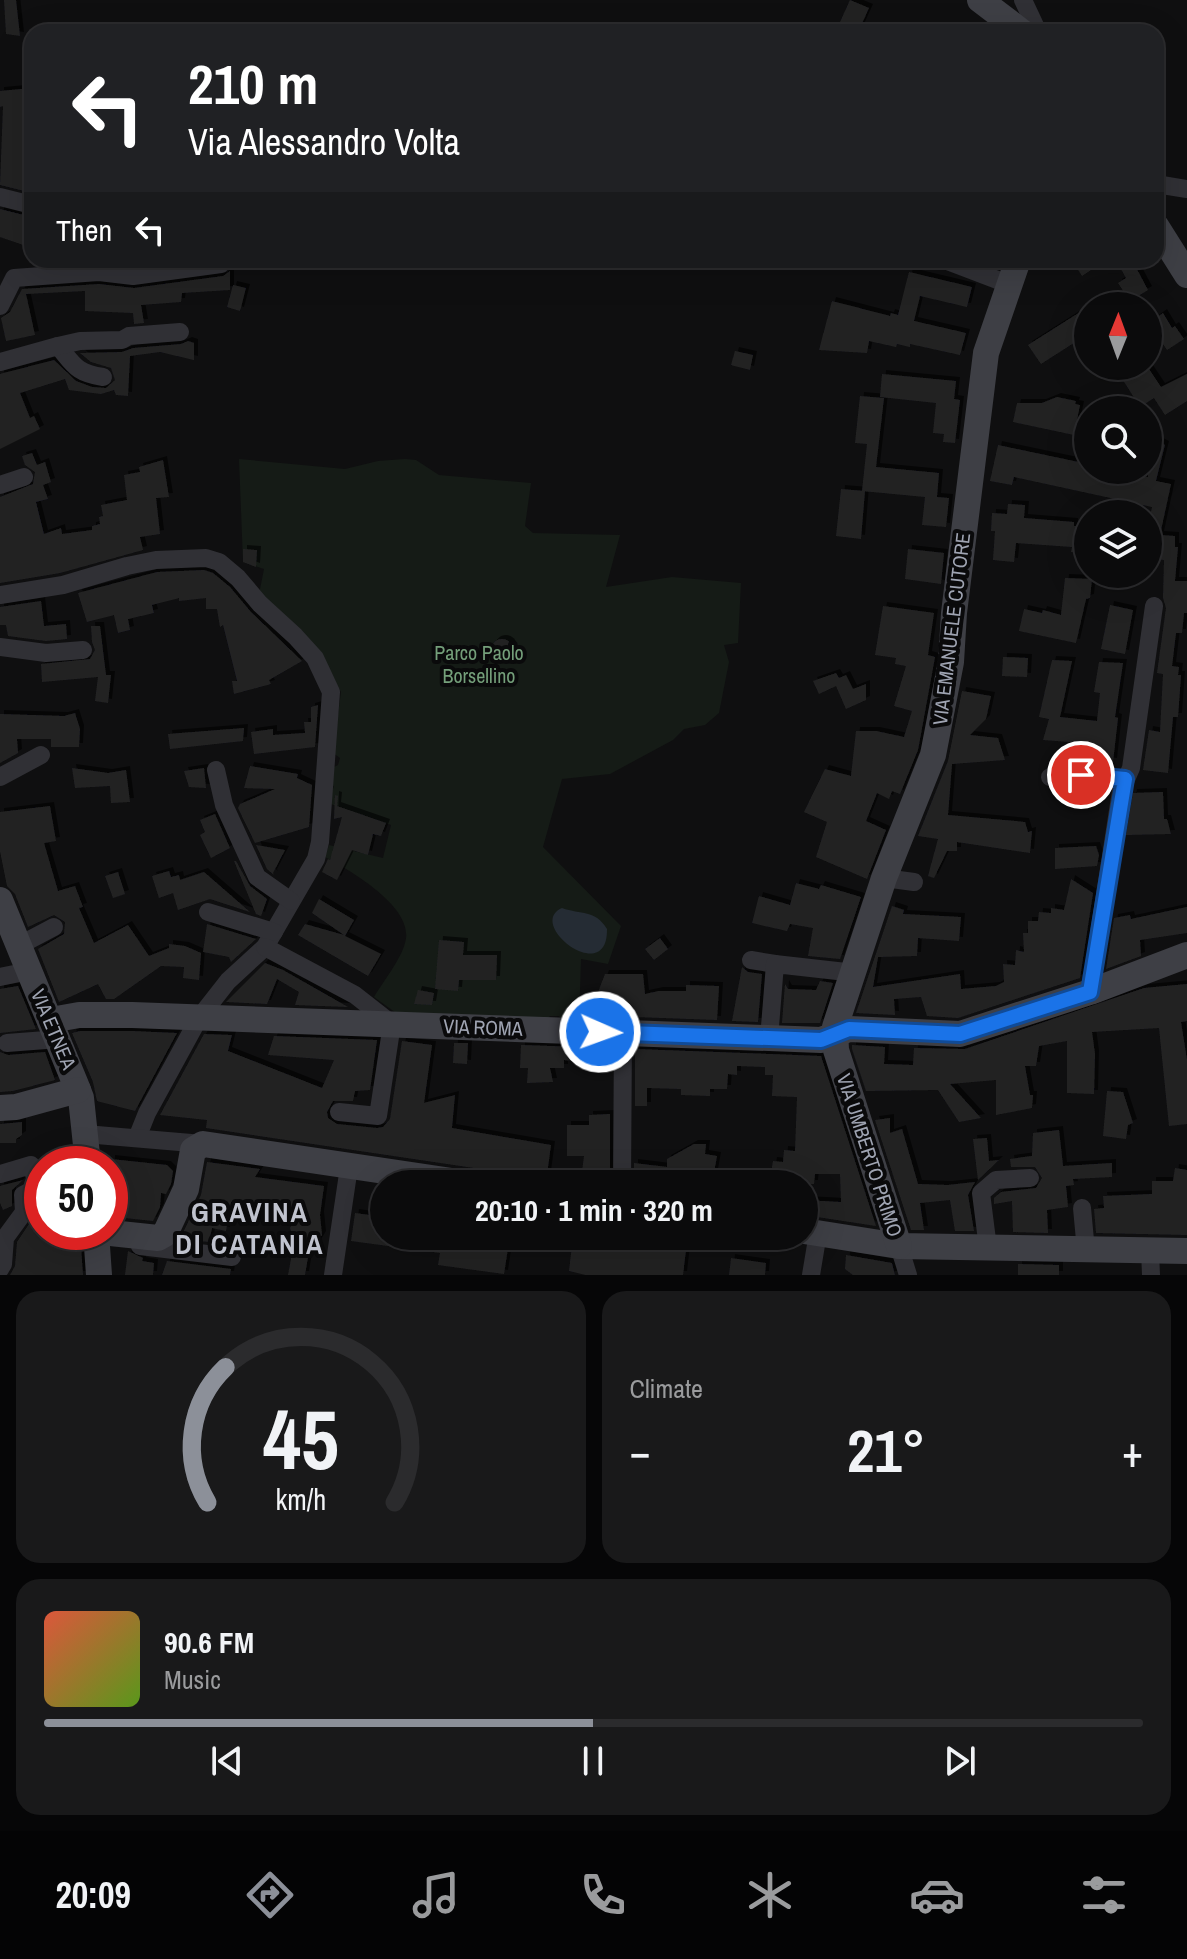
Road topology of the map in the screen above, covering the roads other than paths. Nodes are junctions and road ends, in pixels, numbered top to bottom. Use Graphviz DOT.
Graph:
graph roads {
  1 [pos="980,0"];
  2 [pos="1023,0"];
  3 [pos="1009,24"];
  4 [pos="1034,24"];
  5 [pos="1164,185"];
  6 [pos="1187,189"];
  7 [pos="0,197"];
  8 [pos="24,203"];
  9 [pos="1164,239"];
  10 [pos="192,268"];
  11 [pos="990,268"];
  12 [pos="1013,272"];
  13 [pos="1187,275"];
  14 [pos="0,306"];
  15 [pos="180,332"];
  16 [pos="58,346"];
  17 [pos="0,362"];
  18 [pos="103,377"];
  19 [pos="24,477"];
  20 [pos="0,485"];
  21 [pos="0,595"];
  22 [pos="1154,606"];
  23 [pos="0,647"];
  24 [pos="83,650"];
  25 [pos="41,755"];
  26 [pos="216,770"];
  27 [pos="0,777"];
  28 [pos="1050,777"];
  29 [pos="1125,779"];
  30 [pos="884,878"];
  31 [pos="914,882"];
  32 [pos="0,900"];
  33 [pos="291,901"];
  34 [pos="208,912"];
  35 [pos="54,927"];
  36 [pos="270,939"];
  37 [pos="18,946"];
  38 [pos="1187,955"];
  39 [pos="751,960"];
  40 [pos="775,964"];
  41 [pos="29,971"];
  42 [pos="855,973"];
  43 [pos="0,977"];
  44 [pos="1090,992"];
  45 [pos="199,1018"];
  46 [pos="377,1018"];
  47 [pos="55,1029"];
  48 [pos="623,1033"];
  49 [pos="836,1035"];
  50 [pos="769,1039"];
  51 [pos="7,1043"];
  52 [pos="78,1090"];
  53 [pos="8,1108"];
  54 [pos="339,1112"];
  55 [pos="85,1134"];
  56 [pos="137,1138"];
  57 [pos="203,1144"];
  58 [pos="86,1146"];
  59 [pos="24,1166"];
  60 [pos="349,1167"];
  61 [pos="371,1170"];
  62 [pos="622,1170"];
  63 [pos="0,1174"];
  64 [pos="1030,1178"];
  65 [pos="1082,1208"];
  66 [pos="24,1212"];
  67 [pos="818,1233"];
  68 [pos="128,1236"];
  69 [pos="128,1240"];
  70 [pos="899,1246"];
  71 [pos="988,1248"];
  72 [pos="98,1250"];
  73 [pos="811,1250"];
  74 [pos="1086,1251"];
  75 [pos="1187,1251"];
  76 [pos="232,1257"];
  77 [pos="1150,1263"];
  78 [pos="0,1269"];
  79 [pos="99,1275"];
  80 [pos="333,1275"];
  81 [pos="811,1275"];
  82 [pos="908,1275"];
  1 -- 3 [label="main road"];
  2 -- 4 [label="street"];
  5 -- 6 [label="street"];
  7 -- 8 [label="street"];
  9 -- 13 [label="main road"];
  10 -- 14 [label="street"];
  11 -- 12 [label="street"];
  12 -- 30 [label="main road, VIA EMANUELE CUTORE"];
  15 -- 16 [label="street"];
  16 -- 17 [label="street"];
  16 -- 18 [label="street"];
  19 -- 20 [label="street"];
  21 -- 33 [label="street"];
  22 -- 29 [label="street"];
  23 -- 24 [label="street"];
  25 -- 27 [label="street"];
  26 -- 33 [label="street"];
  28 -- 29 [label="street"];
  29 -- 44 [label="street"];
  30 -- 31 [label="street"];
  30 -- 42 [label="main road, VIA EMANUELE CUTORE"];
  32 -- 37 [label="main road, VIA ETNEA"];
  33 -- 36 [label="street"];
  34 -- 36 [label="street"];
  35 -- 37 [label="street"];
  36 -- 45 [label="street"];
  36 -- 46 [label="street"];
  37 -- 41 [label="main road, VIA ETNEA"];
  38 -- 44 [label="main road, VIA ROMA"];
  39 -- 40 [label="street"];
  40 -- 42 [label="street"];
  40 -- 50 [label="street"];
  41 -- 43 [label="street"];
  41 -- 47 [label="main road, VIA ETNEA"];
  42 -- 49 [label="main road, VIA EMANUELE CUTORE"];
  44 -- 49 [label="main road, VIA ROMA"];
  45 -- 46 [label="main road, VIA ROMA"];
  45 -- 47 [label="main road, VIA ROMA"];
  45 -- 56 [label="street"];
  46 -- 48 [label="main road, VIA ROMA"];
  46 -- 54 [label="street"];
  47 -- 51 [label="street"];
  47 -- 52 [label="main road, VIA ETNEA"];
  48 -- 50 [label="main road, VIA ROMA"];
  48 -- 62 [label="street"];
  49 -- 50 [label="main road, VIA ROMA"];
  49 -- 70 [label="main road, VIA UMBERTO PRIMO"];
  52 -- 53 [label="main road"];
  52 -- 55 [label="main road, VIA ETNEA"];
  55 -- 56 [label="street"];
  55 -- 58 [label="main road, VIA ETNEA"];
  56 -- 57 [label="street"];
  57 -- 60 [label="main road"];
  57 -- 68 [label="main road"];
  59 -- 63 [label="street"];
  60 -- 61 [label="main road"];
  60 -- 80 [label="street"];
  64 -- 71 [label="street"];
  65 -- 74 [label="street"];
  66 -- 78 [label="street"];
  67 -- 70 [label="main road"];
  69 -- 76 [label="street"];
  70 -- 71 [label="main road"];
  70 -- 82 [label="street, VIA UMBERTO PRIMO"];
  71 -- 74 [label="main road"];
  72 -- 79 [label="main road"];
  73 -- 81 [label="street"];
  74 -- 77 [label="main road"];
  75 -- 77 [label="main road"];
}
